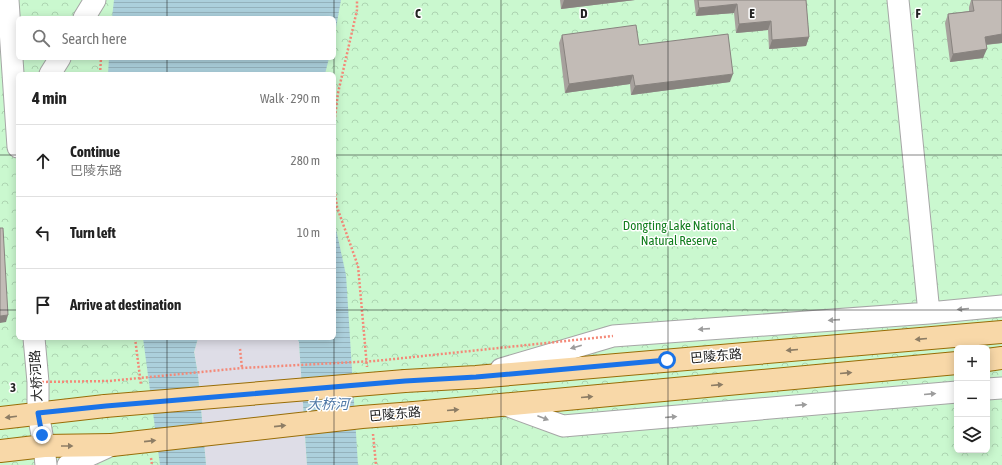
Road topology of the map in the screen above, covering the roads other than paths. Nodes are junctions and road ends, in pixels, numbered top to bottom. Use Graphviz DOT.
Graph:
graph roads {
  1 [pos="8,0"];
  2 [pos="95,0"];
  3 [pos="898,0"];
  4 [pos="85,16"];
  5 [pos="59,60"];
  6 [pos="51,72"];
  7 [pos="16,118"];
  8 [pos="1002,306"];
  9 [pos="929,313"];
  10 [pos="1002,332"];
  11 [pos="34,340"];
  12 [pos="1002,358"];
  13 [pos="990,360"];
  14 [pos="954,363"];
  15 [pos="476,377"];
  16 [pos="1002,388"];
  17 [pos="990,389"];
  18 [pos="954,392"];
  19 [pos="506,404"];
  20 [pos="38,413"];
  21 [pos="0,418"];
  22 [pos="112,445"];
  23 [pos="0,451"];
  24 [pos="45,455"];
  25 [pos="68,465"];
  1 -- 7 [label="street"];
  2 -- 4 [label="street"];
  3 -- 9 [label="street"];
  5 -- 6 [label="street"];
  8 -- 9 [label="street, one-way"];
  9 -- 15 [label="street, one-way"];
  10 -- 15 [label="main road, 巴陵东路, one-way"];
  11 -- 20 [label="street, 大桥河路"];
  12 -- 13 [label="main road"];
  19 -- 14 [label="main road, 巴陵东路, one-way"];
  15 -- 20 [label="main road, 巴陵东路, bridge"];
  16 -- 17 [label="street"];
  19 -- 18 [label="street, one-way"];
  22 -- 19 [label="main road, 巴陵东路, one-way, bridge"];
  20 -- 21 [label="main road, 巴陵东路, one-way"];
  20 -- 24 [label="street, 大桥河路"];
  24 -- 22 [label="main road, 巴陵东路, one-way"];
  22 -- 25 [label="street"];
  23 -- 24 [label="main road, 巴陵东路"];
}
